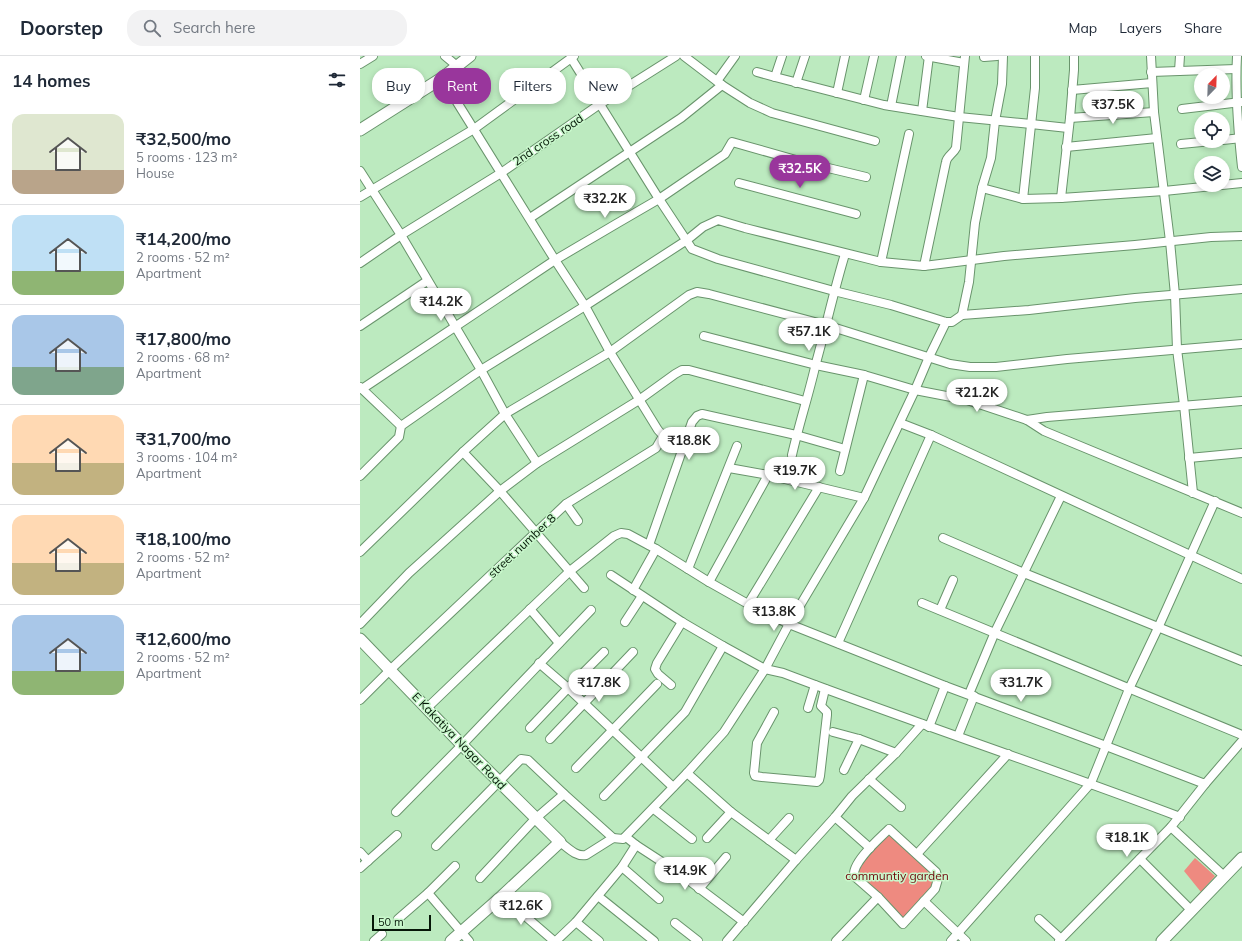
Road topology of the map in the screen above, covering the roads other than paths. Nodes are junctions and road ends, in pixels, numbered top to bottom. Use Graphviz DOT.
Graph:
graph roads {
  1 [pos="373,56"];
  2 [pos="445,56"];
  3 [pos="470,56"];
  4 [pos="676,56"];
  5 [pos="735,56"];
  6 [pos="782,56"];
  7 [pos="805,56"];
  8 [pos="845,56"];
  9 [pos="874,56"];
  10 [pos="901,56"];
  11 [pos="928,56"];
  12 [pos="984,56"];
  13 [pos="997,56"];
  14 [pos="1003,56"];
  15 [pos="1035,56"];
  16 [pos="1074,56"];
  17 [pos="1151,56"];
  18 [pos="1180,56"];
  19 [pos="1237,56"];
  20 [pos="573,57"];
  21 [pos="686,57"];
  22 [pos="965,59"];
  23 [pos="360,64"];
  24 [pos="457,66"];
  25 [pos="454,68"];
  26 [pos="579,68"];
  27 [pos="1236,69"];
  28 [pos="1179,71"];
  29 [pos="757,72"];
  30 [pos="1151,72"];
  31 [pos="775,77"];
  32 [pos="720,83"];
  33 [pos="796,83"];
  34 [pos="1152,83"];
  35 [pos="433,84"];
  36 [pos="632,84"];
  37 [pos="1072,90"];
  38 [pos="837,93"];
  39 [pos="864,100"];
  40 [pos="1239,102"];
  41 [pos="458,104"];
  42 [pos="600,104"];
  43 [pos="891,106"];
  44 [pos="1182,109"];
  45 [pos="922,111"];
  46 [pos="1154,112"];
  47 [pos="959,117"];
  48 [pos="1070,118"];
  49 [pos="995,121"];
  50 [pos="1031,124"];
  51 [pos="1068,128"];
  52 [pos="474,129"];
  53 [pos="360,130"];
  54 [pos="909,134"];
  55 [pos="1156,138"];
  56 [pos="1240,138"];
  57 [pos="1230,139"];
  58 [pos="875,141"];
  59 [pos="1194,143"];
  60 [pos="1181,144"];
  61 [pos="1066,147"];
  62 [pos="630,152"];
  63 [pos="1242,167"];
  64 [pos="360,171"];
  65 [pos="501,172"];
  66 [pos="866,177"];
  67 [pos="739,183"];
  68 [pos="1242,183"];
  69 [pos="982,188"];
  70 [pos="372,190"];
  71 [pos="1164,191"];
  72 [pos="360,197"];
  73 [pos="1061,198"];
  74 [pos="659,199"];
  75 [pos="1023,199"];
  76 [pos="856,214"];
  77 [pos="530,218"];
  78 [pos="401,235"];
  79 [pos="1242,236"];
  80 [pos="687,240"];
  81 [pos="1170,241"];
  82 [pos="845,254"];
  83 [pos="555,260"];
  84 [pos="971,260"];
  85 [pos="881,262"];
  86 [pos="360,263"];
  87 [pos="924,266"];
  88 [pos="427,281"];
  89 [pos="1242,289"];
  90 [pos="834,292"];
  91 [pos="1175,294"];
  92 [pos="585,306"];
  93 [pos="962,315"];
  94 [pos="946,322"];
  95 [pos="826,325"];
  96 [pos="360,326"];
  97 [pos="455,327"];
  98 [pos="704,336"];
  99 [pos="1242,344"];
  100 [pos="1177,349"];
  101 [pos="610,352"];
  102 [pos="929,357"];
  103 [pos="816,364"];
  104 [pos="481,370"];
  105 [pos="864,375"];
  106 [pos="361,388"];
  107 [pos="915,390"];
  108 [pos="639,400"];
  109 [pos="805,401"];
  110 [pos="1242,401"];
  111 [pos="1184,405"];
  112 [pos="505,414"];
  113 [pos="1028,420"];
  114 [pos="900,423"];
  115 [pos="401,426"];
  116 [pos="796,435"];
  117 [pos="931,435"];
  118 [pos="663,436"];
  119 [pos="687,439"];
  120 [pos="736,446"];
  121 [pos="845,449"];
  122 [pos="463,452"];
  123 [pos="1242,453"];
  124 [pos="792,455"];
  125 [pos="1189,458"];
  126 [pos="360,463"];
  127 [pos="537,463"];
  128 [pos="729,468"];
  129 [pos="840,471"];
  130 [pos="363,473"];
  131 [pos="768,475"];
  132 [pos="820,486"];
  133 [pos="500,491"];
  134 [pos="1193,493"];
  135 [pos="1061,496"];
  136 [pos="864,498"];
  137 [pos="1215,501"];
  138 [pos="566,504"];
  139 [pos="1242,508"];
  140 [pos="1233,509"];
  141 [pos="1242,513"];
  142 [pos="578,521"];
  143 [pos="535,533"];
  144 [pos="944,538"];
  145 [pos="649,545"];
  146 [pos="656,549"];
  147 [pos="360,552"];
  148 [pos="1191,556"];
  149 [pos="688,569"];
  150 [pos="570,571"];
  151 [pos="1024,573"];
  152 [pos="611,575"];
  153 [pos="1242,579"];
  154 [pos="953,580"];
  155 [pos="709,582"];
  156 [pos="584,588"];
  157 [pos="633,590"];
  158 [pos="642,596"];
  159 [pos="922,602"];
  160 [pos="748,604"];
  161 [pos="530,609"];
  162 [pos="591,610"];
  163 [pos="940,610"];
  164 [pos="624,622"];
  165 [pos="682,622"];
  166 [pos="360,624"];
  167 [pos="789,624"];
  168 [pos="1158,628"];
  169 [pos="995,632"];
  170 [pos="360,639"];
  171 [pos="559,643"];
  172 [pos="838,643"];
  173 [pos="723,646"];
  174 [pos="604,652"];
  175 [pos="633,652"];
  176 [pos="1242,661"];
  177 [pos="539,663"];
  178 [pos="766,669"];
  179 [pos="390,670"];
  180 [pos="657,684"];
  181 [pos="670,685"];
  182 [pos="815,685"];
  183 [pos="946,686"];
  184 [pos="568,688"];
  185 [pos="825,689"];
  186 [pos="1129,689"];
  187 [pos="971,695"];
  188 [pos="360,700"];
  189 [pos="584,704"];
  190 [pos="427,708"];
  191 [pos="808,708"];
  192 [pos="774,712"];
  193 [pos="926,725"];
  194 [pos="530,728"];
  195 [pos="612,731"];
  196 [pos="833,732"];
  197 [pos="1242,735"];
  198 [pos="958,736"];
  199 [pos="550,739"];
  200 [pos="859,739"];
  201 [pos="1242,741"];
  202 [pos="462,745"];
  203 [pos="1106,746"];
  204 [pos="896,753"];
  205 [pos="1008,754"];
  206 [pos="642,758"];
  207 [pos="576,768"];
  208 [pos="844,770"];
  209 [pos="687,774"];
  210 [pos="869,779"];
  211 [pos="499,781"];
  212 [pos="1091,783"];
  213 [pos="1205,784"];
  214 [pos="673,787"];
  215 [pos="564,794"];
  216 [pos="604,796"];
  217 [pos="901,807"];
  218 [pos="654,809"];
  219 [pos="396,812"];
  220 [pos="731,812"];
  221 [pos="1180,816"];
  222 [pos="835,817"];
  223 [pos="789,818"];
  224 [pos="535,819"];
  225 [pos="1171,827"];
  226 [pos="397,835"];
  227 [pos="626,836"];
  228 [pos="613,838"];
  229 [pos="707,838"];
  230 [pos="692,839"];
  231 [pos="769,840"];
  232 [pos="560,842"];
  233 [pos="636,845"];
  234 [pos="436,846"];
  235 [pos="870,848"];
  236 [pos="360,852"];
  237 [pos="917,854"];
  238 [pos="726,857"];
  239 [pos="1242,858"];
  240 [pos="1140,859"];
  241 [pos="796,860"];
  242 [pos="368,861"];
  243 [pos="454,866"];
  244 [pos="622,867"];
  245 [pos="360,868"];
  246 [pos="1225,877"];
  247 [pos="480,878"];
  248 [pos="699,889"];
  249 [pos="428,893"];
  250 [pos="502,896"];
  251 [pos="598,896"];
  252 [pos="878,897"];
  253 [pos="659,899"];
  254 [pos="924,901"];
  255 [pos="1191,910"];
  256 [pos="398,919"];
  257 [pos="1039,919"];
  258 [pos="576,922"];
  259 [pos="744,922"];
  260 [pos="675,923"];
  261 [pos="461,932"];
  262 [pos="958,933"];
  263 [pos="382,934"];
  264 [pos="1060,940"];
  265 [pos="374,941"];
  266 [pos="451,941"];
  267 [pos="469,941"];
  268 [pos="555,941"];
  269 [pos="599,941"];
  270 [pos="654,941"];
  271 [pos="698,941"];
  272 [pos="727,941"];
  273 [pos="836,941"];
  274 [pos="951,941"];
  275 [pos="966,941"];
  276 [pos="1162,941"];
  1 -- 23 [label="street"];
  2 -- 24 [label="street"];
  3 -- 24 [label="street"];
  4 -- 36 [label="street, 2nd cross road"];
  5 -- 32 [label="street"];
  6 -- 31 [label="street"];
  7 -- 33 [label="street"];
  8 -- 38 [label="street"];
  9 -- 39 [label="street"];
  10 -- 43 [label="street"];
  11 -- 22 [label="street"];
  11 -- 45 [label="street"];
  12 -- 13 [label="street"];
  14 -- 49 [label="street"];
  15 -- 50 [label="street"];
  16 -- 37 [label="street"];
  17 -- 30 [label="street"];
  18 -- 28 [label="street"];
  19 -- 27 [label="street"];
  20 -- 26 [label="street"];
  20 -- 52 [label="street"];
  21 -- 32 [label="street"];
  22 -- 47 [label="street"];
  24 -- 25 [label="street"];
  27 -- 28 [label="street"];
  27 -- 40 [label="street"];
  28 -- 30 [label="street"];
  29 -- 31 [label="street"];
  30 -- 34 [label="street"];
  31 -- 33 [label="street"];
  32 -- 58 [label="street"];
  32 -- 62 [label="street"];
  33 -- 38 [label="street"];
  34 -- 37 [label="street"];
  34 -- 46 [label="street"];
  35 -- 53 [label="street"];
  37 -- 48 [label="street"];
  38 -- 39 [label="street"];
  39 -- 43 [label="street"];
  40 -- 44 [label="street"];
  40 -- 56 [label="street"];
  41 -- 52 [label="street"];
  42 -- 62 [label="street"];
  42 -- 65 [label="street, 2nd cross road"];
  43 -- 45 [label="street"];
  45 -- 47 [label="street"];
  46 -- 48 [label="street"];
  46 -- 55 [label="street"];
  47 -- 49 [label="street"];
  47 -- 87 [label="street"];
  48 -- 51 [label="street"];
  49 -- 50 [label="street"];
  49 -- 69 [label="street"];
  50 -- 51 [label="street"];
  50 -- 75 [label="street"];
  51 -- 61 [label="street"];
  52 -- 65 [label="street"];
  52 -- 70 [label="street"];
  54 -- 85 [label="street"];
  55 -- 61 [label="street"];
  55 -- 71 [label="street"];
  56 -- 57 [label="street"];
  56 -- 63 [label="street"];
  59 -- 60 [label="street"];
  61 -- 73 [label="street"];
  62 -- 74 [label="street"];
  62 -- 77 [label="street"];
  64 -- 70 [label="street"];
  65 -- 77 [label="street"];
  65 -- 78 [label="street, 2nd cross road"];
  66 -- 74 [label="street"];
  67 -- 76 [label="street"];
  68 -- 71 [label="street"];
  69 -- 75 [label="street"];
  69 -- 84 [label="street"];
  70 -- 72 [label="street"];
  70 -- 78 [label="street"];
  71 -- 73 [label="street"];
  71 -- 81 [label="street"];
  73 -- 75 [label="street"];
  74 -- 80 [label="street"];
  74 -- 83 [label="street"];
  77 -- 83 [label="street"];
  78 -- 86 [label="street, 2nd cross road"];
  78 -- 88 [label="street"];
  79 -- 81 [label="street"];
  80 -- 82 [label="street"];
  80 -- 90 [label="street"];
  80 -- 92 [label="street"];
  81 -- 84 [label="street"];
  81 -- 91 [label="street"];
  82 -- 85 [label="street"];
  82 -- 90 [label="street"];
  83 -- 92 [label="street"];
  83 -- 97 [label="street"];
  84 -- 87 [label="street"];
  84 -- 93 [label="street"];
  85 -- 87 [label="street"];
  88 -- 96 [label="street"];
  88 -- 97 [label="street"];
  89 -- 91 [label="street"];
  90 -- 94 [label="street"];
  90 -- 95 [label="street"];
  91 -- 93 [label="street"];
  91 -- 100 [label="street"];
  92 -- 101 [label="street"];
  92 -- 104 [label="street"];
  93 -- 94 [label="street"];
  94 -- 102 [label="street"];
  95 -- 101 [label="street"];
  95 -- 102 [label="street"];
  95 -- 103 [label="street"];
  97 -- 104 [label="street"];
  97 -- 106 [label="street"];
  98 -- 103 [label="street"];
  99 -- 100 [label="street"];
  100 -- 102 [label="street"];
  100 -- 111 [label="street"];
  101 -- 108 [label="street"];
  101 -- 112 [label="street"];
  102 -- 107 [label="street"];
  103 -- 105 [label="street"];
  103 -- 109 [label="street"];
  104 -- 112 [label="street"];
  104 -- 115 [label="street"];
  105 -- 107 [label="street"];
  105 -- 121 [label="street"];
  106 -- 115 [label="street"];
  107 -- 113 [label="street"];
  107 -- 114 [label="street"];
  108 -- 109 [label="street"];
  108 -- 118 [label="street"];
  108 -- 127 [label="street"];
  109 -- 116 [label="street"];
  110 -- 111 [label="street"];
  111 -- 113 [label="street"];
  111 -- 125 [label="street"];
  112 -- 122 [label="street"];
  112 -- 127 [label="street"];
  113 -- 134 [label="street"];
  114 -- 117 [label="street"];
  114 -- 136 [label="street"];
  115 -- 130 [label="street"];
  116 -- 119 [label="street"];
  116 -- 121 [label="street"];
  116 -- 124 [label="street"];
  117 -- 135 [label="street"];
  117 -- 172 [label="street"];
  118 -- 119 [label="street"];
  118 -- 138 [label="street, street number 8"];
  119 -- 145 [label="street"];
  120 -- 128 [label="street"];
  121 -- 129 [label="street"];
  122 -- 133 [label="street"];
  122 -- 147 [label="street"];
  123 -- 125 [label="street"];
  125 -- 134 [label="street"];
  126 -- 130 [label="street"];
  127 -- 133 [label="street"];
  128 -- 131 [label="street"];
  128 -- 149 [label="street"];
  131 -- 132 [label="street"];
  131 -- 155 [label="street"];
  132 -- 136 [label="street"];
  132 -- 160 [label="street"];
  133 -- 143 [label="street"];
  133 -- 166 [label="street"];
  134 -- 137 [label="street"];
  135 -- 148 [label="street"];
  135 -- 151 [label="street"];
  136 -- 167 [label="street"];
  137 -- 140 [label="street"];
  137 -- 148 [label="street"];
  138 -- 142 [label="street"];
  138 -- 143 [label="street, street number 8"];
  139 -- 140 [label="street"];
  140 -- 141 [label="street"];
  143 -- 150 [label="street"];
  143 -- 179 [label="street, street number 8"];
  144 -- 151 [label="street"];
  145 -- 146 [label="street"];
  145 -- 150 [label="street"];
  146 -- 149 [label="street"];
  146 -- 157 [label="street"];
  148 -- 153 [label="street"];
  148 -- 168 [label="street"];
  149 -- 155 [label="street"];
  150 -- 156 [label="street"];
  150 -- 161 [label="street"];
  151 -- 168 [label="street"];
  151 -- 169 [label="street"];
  152 -- 157 [label="street"];
  154 -- 163 [label="street"];
  155 -- 160 [label="street"];
  157 -- 158 [label="street"];
  158 -- 164 [label="street"];
  158 -- 165 [label="street"];
  159 -- 163 [label="street"];
  160 -- 167 [label="street"];
  161 -- 171 [label="street"];
  161 -- 190 [label="street"];
  162 -- 171 [label="street"];
  163 -- 169 [label="street"];
  165 -- 173 [label="street"];
  165 -- 181 [label="street"];
  167 -- 172 [label="street"];
  167 -- 178 [label="street"];
  168 -- 176 [label="street"];
  168 -- 186 [label="street"];
  169 -- 186 [label="street"];
  169 -- 187 [label="street"];
  170 -- 179 [label="street, E Kakatiya Nagar Road"];
  171 -- 177 [label="street"];
  172 -- 183 [label="street"];
  173 -- 178 [label="street"];
  173 -- 206 [label="street"];
  174 -- 184 [label="street"];
  175 -- 189 [label="street"];
  177 -- 184 [label="street"];
  177 -- 202 [label="street"];
  178 -- 182 [label="street"];
  178 -- 209 [label="street"];
  179 -- 188 [label="street, street number 8"];
  179 -- 190 [label="street, E Kakatiya Nagar Road"];
  180 -- 195 [label="street"];
  182 -- 185 [label="street"];
  182 -- 191 [label="street"];
  183 -- 187 [label="street"];
  183 -- 193 [label="street"];
  184 -- 189 [label="street"];
  184 -- 194 [label="street"];
  185 -- 192 [label="street"];
  185 -- 193 [label="street"];
  186 -- 197 [label="street"];
  186 -- 203 [label="street"];
  187 -- 198 [label="street"];
  187 -- 203 [label="street"];
  189 -- 195 [label="street"];
  189 -- 199 [label="street"];
  190 -- 202 [label="street, E Kakatiya Nagar Road"];
  193 -- 198 [label="street"];
  193 -- 204 [label="street"];
  195 -- 206 [label="street"];
  195 -- 207 [label="street"];
  196 -- 200 [label="street"];
  198 -- 205 [label="street"];
  200 -- 204 [label="street"];
  200 -- 208 [label="street"];
  201 -- 213 [label="street"];
  202 -- 211 [label="street, E Kakatiya Nagar Road"];
  202 -- 219 [label="street"];
  203 -- 212 [label="street"];
  203 -- 213 [label="street"];
  204 -- 210 [label="street"];
  205 -- 212 [label="street"];
  205 -- 237 [label="street"];
  206 -- 214 [label="street"];
  206 -- 216 [label="street"];
  209 -- 214 [label="street"];
  209 -- 220 [label="street"];
  210 -- 217 [label="street"];
  210 -- 222 [label="street"];
  211 -- 215 [label="street"];
  211 -- 224 [label="street, E Kakatiya Nagar Road"];
  211 -- 234 [label="street"];
  212 -- 221 [label="street"];
  212 -- 262 [label="street"];
  213 -- 221 [label="street"];
  214 -- 218 [label="street"];
  215 -- 224 [label="street"];
  215 -- 228 [label="street"];
  218 -- 227 [label="street"];
  218 -- 230 [label="street"];
  220 -- 229 [label="street"];
  220 -- 231 [label="street"];
  221 -- 225 [label="street"];
  222 -- 235 [label="street"];
  222 -- 241 [label="street"];
  223 -- 231 [label="street"];
  224 -- 232 [label="street, E Kakatiya Nagar Road"];
  224 -- 247 [label="street"];
  225 -- 240 [label="street"];
  225 -- 246 [label="street"];
  226 -- 242 [label="street"];
  227 -- 228 [label="street"];
  227 -- 233 [label="street"];
  228 -- 232 [label="street"];
  231 -- 241 [label="street"];
  232 -- 250 [label="street"];
  233 -- 244 [label="street"];
  233 -- 248 [label="street"];
  235 -- 237 [label="street"];
  235 -- 252 [label="street"];
  236 -- 242 [label="street"];
  237 -- 254 [label="street"];
  238 -- 248 [label="street"];
  239 -- 246 [label="street"];
  240 -- 255 [label="street"];
  240 -- 264 [label="street"];
  241 -- 259 [label="street"];
  242 -- 245 [label="street"];
  243 -- 249 [label="street"];
  244 -- 251 [label="street"];
  244 -- 253 [label="street"];
  246 -- 255 [label="street"];
  248 -- 259 [label="street"];
  249 -- 256 [label="street"];
  249 -- 261 [label="street"];
  250 -- 261 [label="street"];
  250 -- 268 [label="street"];
  251 -- 258 [label="street"];
  251 -- 270 [label="street"];
  252 -- 254 [label="street"];
  252 -- 273 [label="street"];
  254 -- 262 [label="street"];
  255 -- 276 [label="street"];
  257 -- 264 [label="street"];
  258 -- 268 [label="street"];
  258 -- 269 [label="street"];
  259 -- 272 [label="street"];
  260 -- 271 [label="street"];
  261 -- 266 [label="street"];
  261 -- 267 [label="street"];
  262 -- 274 [label="street"];
  262 -- 275 [label="street"];
  263 -- 265 [label="street"];
}
